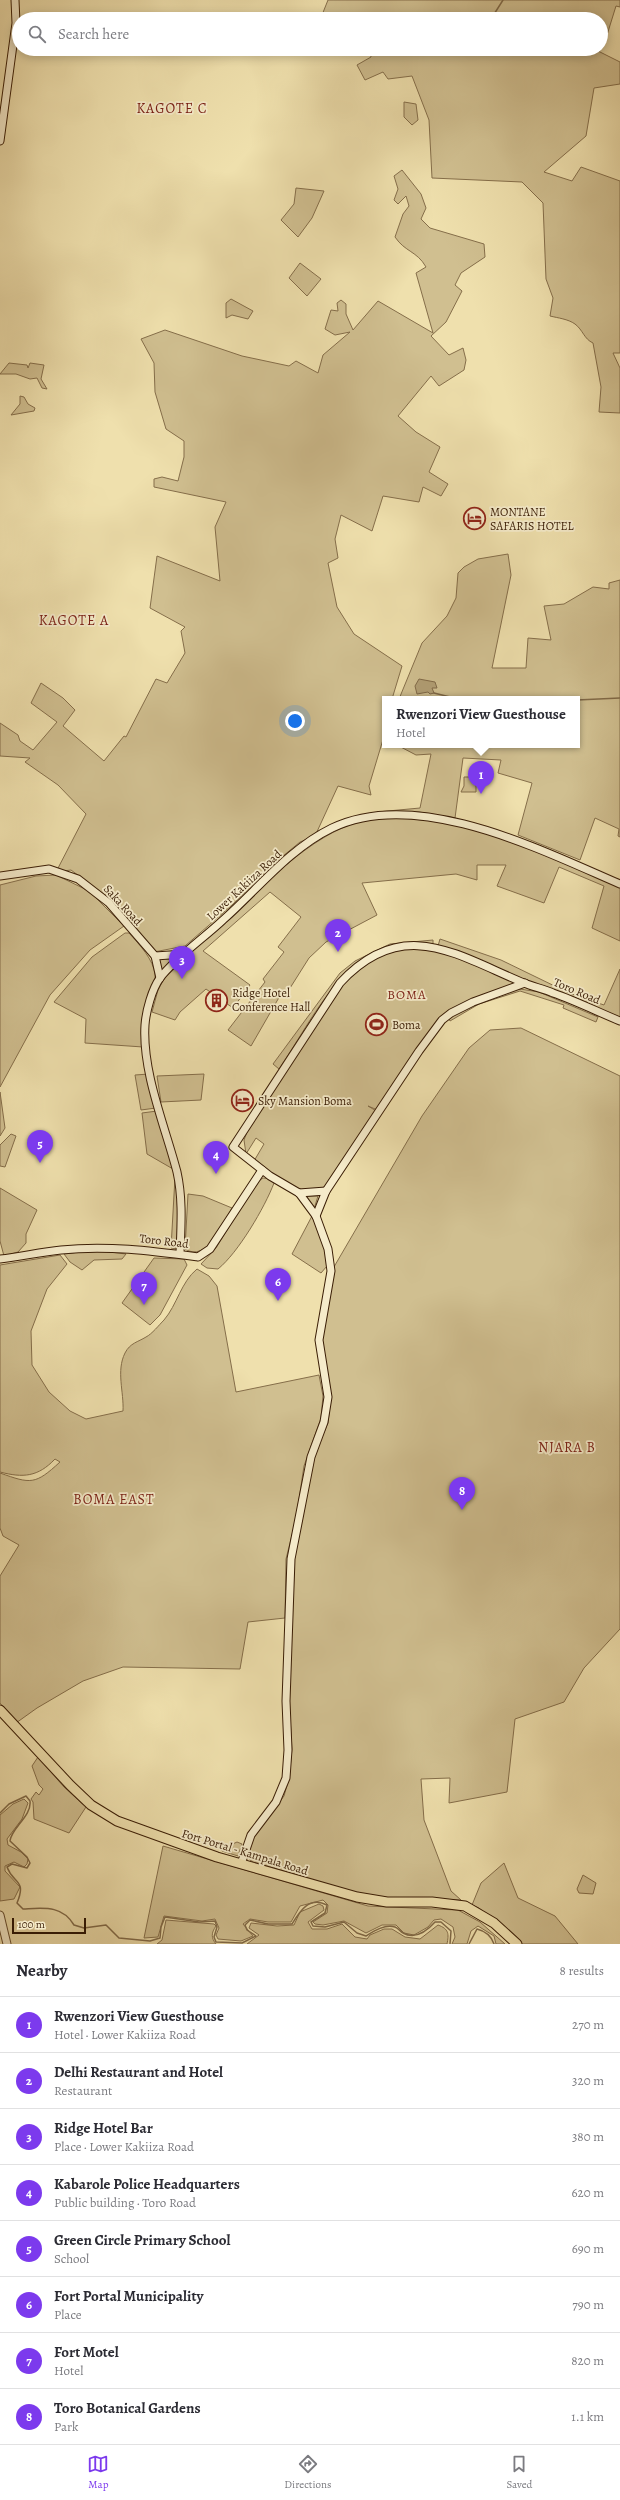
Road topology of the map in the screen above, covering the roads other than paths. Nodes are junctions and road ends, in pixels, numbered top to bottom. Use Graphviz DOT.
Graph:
graph roads {
  1 [pos="15,0"];
  2 [pos="16,12"];
  3 [pos="12,52"];
  4 [pos="0,141"];
  5 [pos="0,876"];
  6 [pos="620,884"];
  7 [pos="185,954"];
  8 [pos="155,956"];
  9 [pos="160,978"];
  10 [pos="525,983"];
  11 [pos="620,1021"];
  12 [pos="262,1170"];
  13 [pos="326,1191"];
  14 [pos="299,1193"];
  15 [pos="316,1216"];
  16 [pos="180,1253"];
  17 [pos="0,1259"];
  18 [pos="0,1710"];
  19 [pos="241,1864"];
  20 [pos="0,1915"];
  21 [pos="6,1944"];
  22 [pos="517,1944"];
  1 -- 2 [label="main road"];
  3 -- 4 [label="main road"];
  5 -- 8 [label="main road, Saka Road"];
  6 -- 7 [label="main road, Lower Kakiiza Road"];
  7 -- 8 [label="main road"];
  7 -- 9 [label="main road, Lower Kakiiza Road"];
  8 -- 9 [label="main road, Saka Road"];
  9 -- 16 [label="main road, Lower Kakiiza Road"];
  10 -- 11 [label="main road, Toro Road"];
  10 -- 12 [label="main road, Toro Road"];
  10 -- 13 [label="main road"];
  12 -- 14 [label="main road"];
  12 -- 16 [label="main road, Toro Road"];
  13 -- 14 [label="main road"];
  13 -- 15 [label="main road"];
  14 -- 15 [label="main road"];
  15 -- 19 [label="main road"];
  16 -- 17 [label="main road, Toro Road"];
  18 -- 19 [label="highway, Fort Portal - Kampala Road"];
  19 -- 22 [label="highway, Fort Portal - Kampala Road"];
  20 -- 21 [label="main road"];
}
